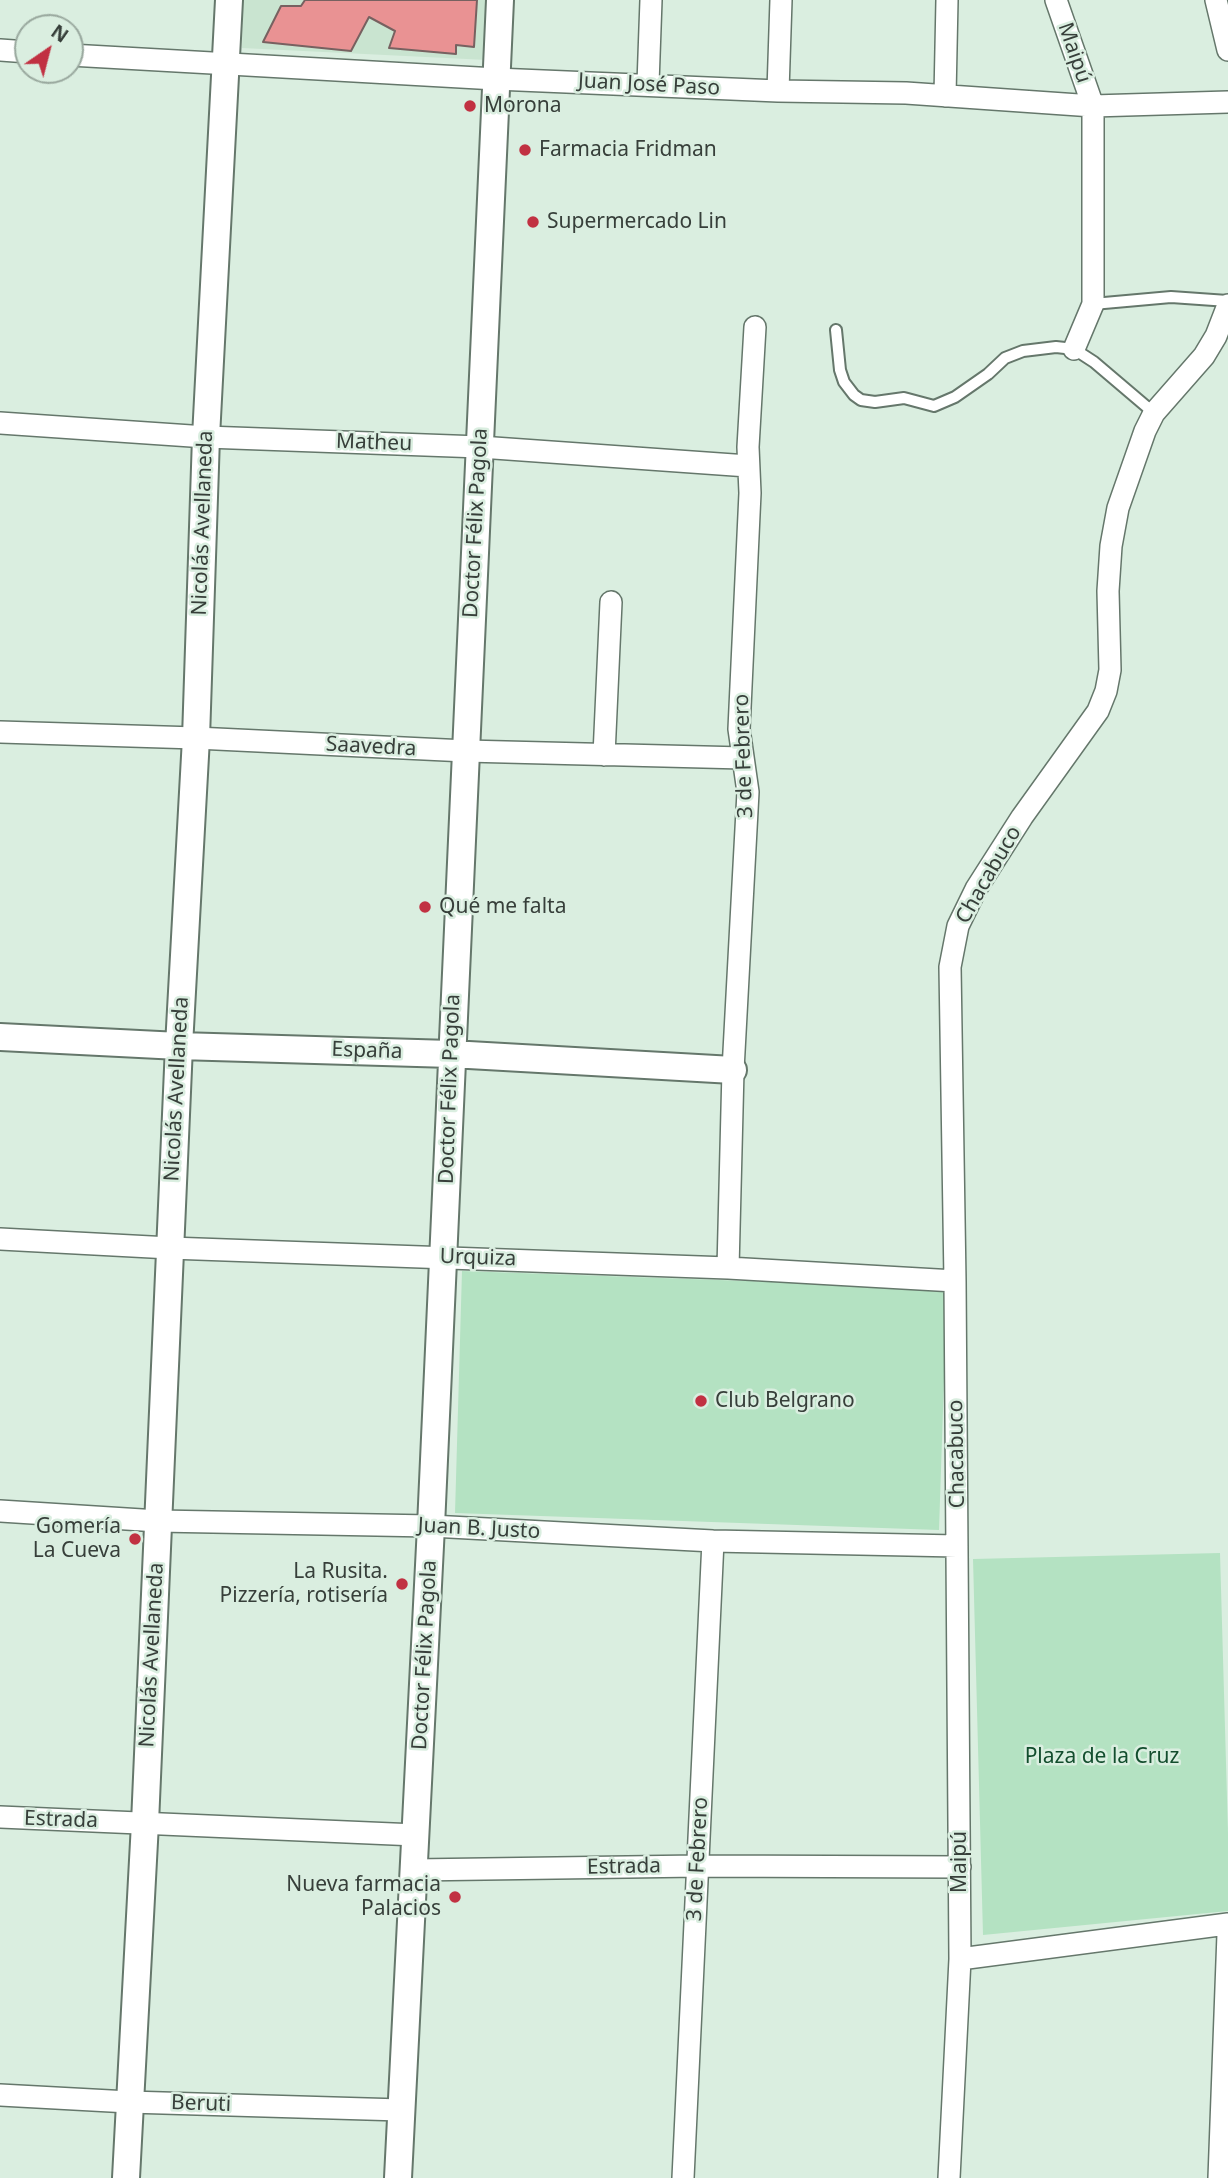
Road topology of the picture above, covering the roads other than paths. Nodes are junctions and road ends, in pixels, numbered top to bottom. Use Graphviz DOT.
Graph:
graph roads {
  1 [pos="229,0"];
  2 [pos="500,0"];
  3 [pos="651,0"];
  4 [pos="781,0"];
  5 [pos="947,0"];
  6 [pos="1056,0"];
  7 [pos="1216,0"];
  8 [pos="1228,50"];
  9 [pos="84,56"];
  10 [pos="225,64"];
  11 [pos="496,79"];
  12 [pos="648,84"];
  13 [pos="778,91"];
  14 [pos="945,96"];
  15 [pos="1228,102"];
  16 [pos="1093,106"];
  17 [pos="1228,303"];
  18 [pos="1093,304"];
  19 [pos="755,327"];
  20 [pos="836,330"];
  21 [pos="1074,349"];
  22 [pos="1154,414"];
  23 [pos="0,424"];
  24 [pos="206,437"];
  25 [pos="480,447"];
  26 [pos="748,466"];
  27 [pos="611,602"];
  28 [pos="0,732"];
  29 [pos="196,738"];
  30 [pos="466,751"];
  31 [pos="604,755"];
  32 [pos="743,758"];
  33 [pos="0,1037"];
  34 [pos="179,1046"];
  35 [pos="452,1054"];
  36 [pos="733,1070"];
  37 [pos="0,1239"];
  38 [pos="170,1248"];
  39 [pos="443,1257"];
  40 [pos="728,1268"];
  41 [pos="955,1282"];
  42 [pos="0,1511"];
  43 [pos="158,1521"];
  44 [pos="431,1526"];
  45 [pos="713,1541"];
  46 [pos="957,1546"];
  47 [pos="0,1817"];
  48 [pos="145,1823"];
  49 [pos="416,1835"];
  50 [pos="698,1866"];
  51 [pos="960,1867"];
  52 [pos="414,1870"];
  53 [pos="1228,1924"];
  54 [pos="1228,1934"];
  55 [pos="960,1959"];
  56 [pos="0,2095"];
  57 [pos="129,2102"];
  58 [pos="401,2109"];
  59 [pos="126,2178"];
  60 [pos="398,2178"];
  61 [pos="683,2178"];
  62 [pos="949,2178"];
  63 [pos="1219,2178"];
  1 -- 10 [label="street, Nicolás Avellaneda"];
  2 -- 11 [label="street, Doctor Félix Pagola"];
  3 -- 12 [label="street"];
  4 -- 13 [label="street"];
  5 -- 14 [label="street"];
  6 -- 16 [label="street, Maipú"];
  7 -- 8 [label="street"];
  9 -- 10 [label="street, Juan José Paso"];
  10 -- 11 [label="street, Juan José Paso"];
  10 -- 24 [label="street, Nicolás Avellaneda"];
  11 -- 12 [label="street, Juan José Paso"];
  11 -- 25 [label="street, Doctor Félix Pagola"];
  12 -- 13 [label="street, Juan José Paso"];
  13 -- 14 [label="street, Juan José Paso"];
  14 -- 16 [label="street, Juan José Paso"];
  15 -- 16 [label="street, Juan José Paso"];
  16 -- 18 [label="street, Maipú"];
  17 -- 18 [label="lane"];
  17 -- 22 [label="street, Chacabuco"];
  18 -- 21 [label="street"];
  19 -- 26 [label="street, 3 de Febrero"];
  20 -- 21 [label="lane"];
  21 -- 22 [label="lane"];
  22 -- 41 [label="street, Chacabuco"];
  23 -- 24 [label="street, Matheu"];
  24 -- 25 [label="street, Matheu"];
  24 -- 29 [label="street, Nicolás Avellaneda"];
  25 -- 26 [label="street, Matheu"];
  25 -- 30 [label="street, Doctor Félix Pagola"];
  26 -- 32 [label="street, 3 de Febrero"];
  27 -- 31 [label="street"];
  28 -- 29 [label="street, Saavedra"];
  29 -- 30 [label="street, Saavedra"];
  29 -- 34 [label="street, Nicolás Avellaneda"];
  30 -- 31 [label="street, Saavedra"];
  30 -- 35 [label="street, Doctor Félix Pagola"];
  31 -- 32 [label="street, Saavedra"];
  32 -- 36 [label="street, 3 de Febrero"];
  33 -- 34 [label="street, España"];
  34 -- 35 [label="street, España"];
  34 -- 38 [label="street, Nicolás Avellaneda"];
  35 -- 36 [label="street, España"];
  35 -- 39 [label="street, Doctor Félix Pagola"];
  36 -- 40 [label="street, 3 de Febrero"];
  37 -- 38 [label="street, Urquiza"];
  38 -- 39 [label="street, Urquiza"];
  38 -- 43 [label="street, Nicolás Avellaneda"];
  39 -- 40 [label="street, Urquiza"];
  39 -- 44 [label="street, Doctor Félix Pagola"];
  40 -- 41 [label="street, Urquiza"];
  41 -- 46 [label="street, Chacabuco"];
  42 -- 43 [label="street, Juan B. Justo"];
  43 -- 44 [label="street, Juan B. Justo"];
  43 -- 48 [label="street, Nicolás Avellaneda"];
  44 -- 45 [label="street, Juan B. Justo"];
  44 -- 49 [label="street, Doctor Félix Pagola"];
  45 -- 46 [label="street, Juan B. Justo"];
  45 -- 50 [label="street, 3 de Febrero"];
  46 -- 51 [label="street, Maipú"];
  47 -- 48 [label="street, Estrada"];
  48 -- 49 [label="street, Estrada"];
  48 -- 57 [label="street, Nicolás Avellaneda"];
  49 -- 52 [label="street, Doctor Félix Pagola"];
  50 -- 51 [label="street, Estrada"];
  50 -- 52 [label="street, Estrada"];
  50 -- 61 [label="street, 3 de Febrero"];
  51 -- 55 [label="street, Maipú"];
  52 -- 58 [label="street, Doctor Félix Pagola"];
  53 -- 55 [label="street"];
  54 -- 63 [label="street"];
  55 -- 62 [label="street, Maipú"];
  56 -- 57 [label="street, Beruti"];
  57 -- 58 [label="street, Beruti"];
  57 -- 59 [label="street, Nicolás Avellaneda"];
  58 -- 60 [label="street, Doctor Félix Pagola"];
}
